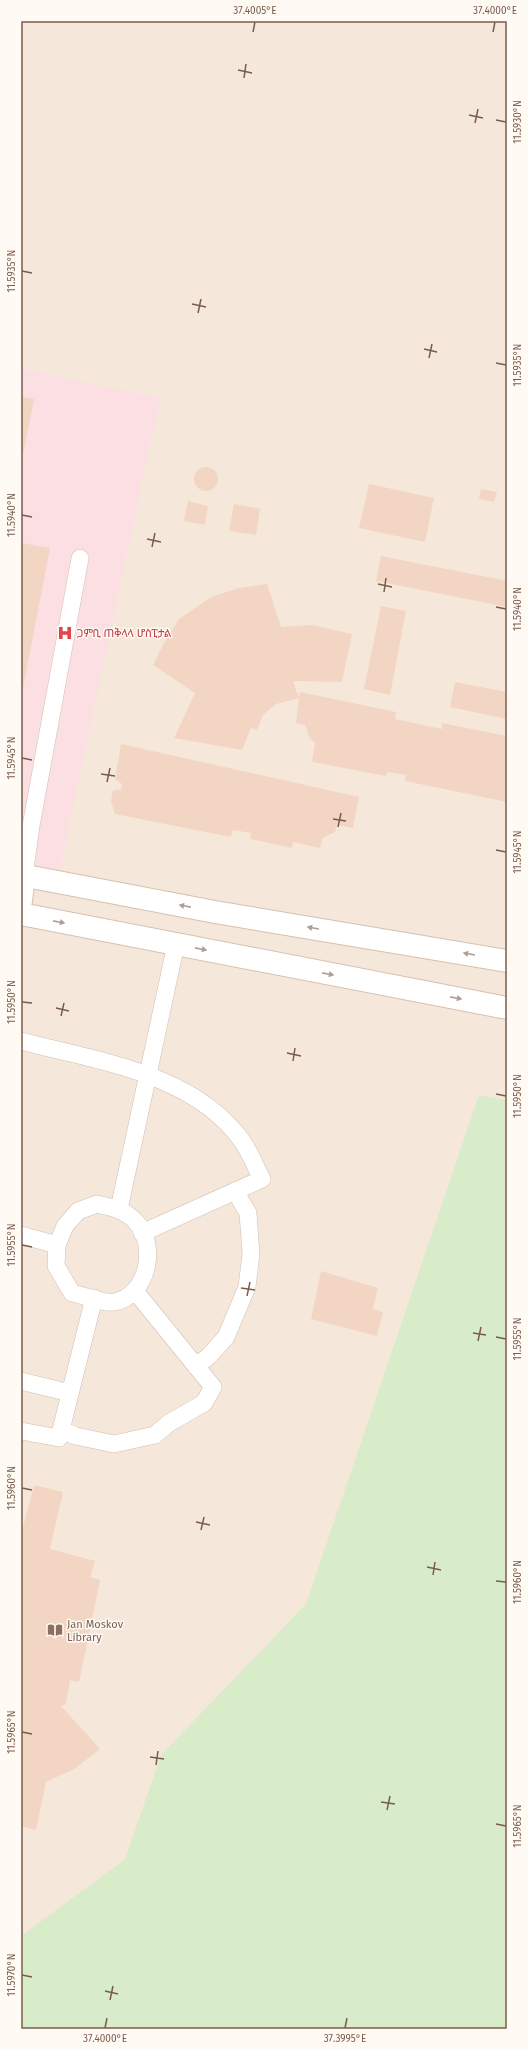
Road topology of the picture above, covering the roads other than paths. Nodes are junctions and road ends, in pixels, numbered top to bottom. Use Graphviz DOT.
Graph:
graph roads {
  1 [pos="80,558"];
  2 [pos="26,825"];
  3 [pos="23,876"];
  4 [pos="21,900"];
  5 [pos="21,914"];
  6 [pos="176,944"];
  7 [pos="507,961"];
  8 [pos="507,1008"];
  9 [pos="21,1041"];
  10 [pos="147,1075"];
  11 [pos="235,1190"];
  12 [pos="119,1209"];
  13 [pos="142,1233"];
  14 [pos="21,1235"];
  15 [pos="57,1244"];
  16 [pos="136,1291"];
  17 [pos="94,1298"];
  18 [pos="196,1366"];
  19 [pos="21,1381"];
  20 [pos="70,1393"];
  21 [pos="61,1430"];
  22 [pos="21,1431"];
  1 -- 2 [label="lane"];
  2 -- 3 [label="lane"];
  3 -- 4 [label="street"];
  7 -- 3 [label="street, one-way"];
  5 -- 6 [label="street, one-way"];
  6 -- 8 [label="street, one-way"];
  6 -- 10 [label="lane"];
  9 -- 10 [label="lane"];
  10 -- 11 [label="lane"];
  10 -- 12 [label="lane"];
  11 -- 13 [label="lane"];
  11 -- 18 [label="lane"];
  12 -- 13 [label="lane"];
  12 -- 15 [label="lane"];
  13 -- 16 [label="lane"];
  14 -- 15 [label="lane"];
  15 -- 17 [label="lane"];
  16 -- 17 [label="lane"];
  16 -- 18 [label="lane"];
  17 -- 20 [label="lane"];
  18 -- 21 [label="lane"];
  19 -- 20 [label="lane"];
  20 -- 21 [label="lane"];
  21 -- 22 [label="lane"];
}
